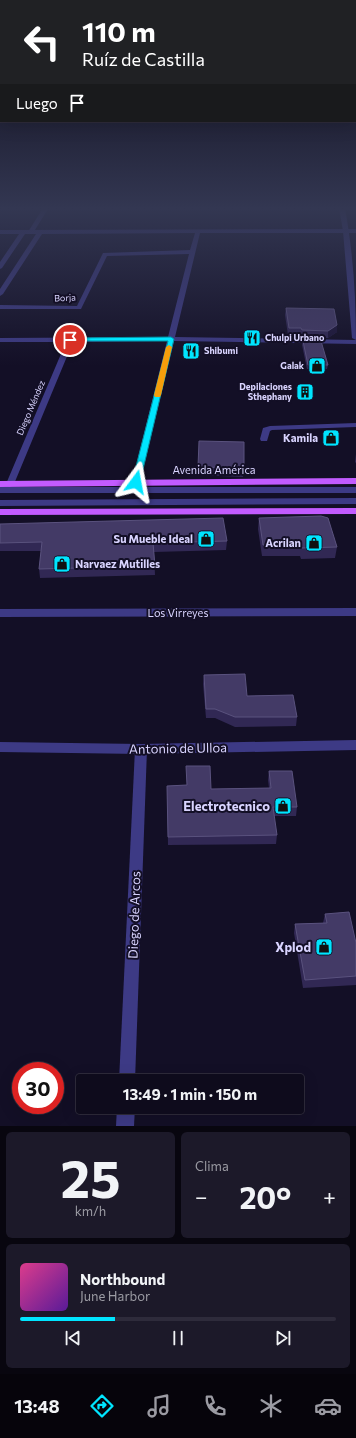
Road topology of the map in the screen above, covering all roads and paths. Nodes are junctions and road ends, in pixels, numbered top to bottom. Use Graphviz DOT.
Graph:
graph roads {
  1 [pos="22,261"];
  2 [pos="102,261"];
  3 [pos="190,261"];
  4 [pos="349,261"];
  5 [pos="0,294"];
  6 [pos="0,307"];
  7 [pos="356,338"];
  8 [pos="171,339"];
  9 [pos="0,340"];
  10 [pos="70,340"];
  11 [pos="356,342"];
  12 [pos="356,425"];
  13 [pos="264,439"];
  14 [pos="356,481"];
  15 [pos="136,482"];
  16 [pos="0,484"];
  17 [pos="10,484"];
  18 [pos="0,490"];
  19 [pos="356,490"];
  20 [pos="356,501"];
  21 [pos="0,503"];
  22 [pos="356,511"];
  23 [pos="0,512"];
  24 [pos="356,612"];
  25 [pos="0,613"];
  26 [pos="356,745"];
  27 [pos="0,747"];
  28 [pos="141,749"];
  29 [pos="127,1074"];
  30 [pos="126,1114"];
  31 [pos="125,1126"];
  1 -- 5 [label="street"];
  2 -- 6 [label="street, Borja"];
  3 -- 8 [label="street"];
  4 -- 7 [label="street"];
  8 -- 10 [label="street"];
  8 -- 11 [label="street"];
  8 -- 15 [label="street"];
  9 -- 10 [label="street"];
  10 -- 17 [label="street, Diego Méndez"];
  12 -- 13 [label="street"];
  14 -- 15 [label="main road, Avenida América"];
  15 -- 17 [label="main road, Avenida América"];
  16 -- 17 [label="main road, Avenida América"];
  18 -- 19 [label="street"];
  20 -- 21 [label="street"];
  22 -- 23 [label="main road"];
  24 -- 25 [label="street, Los Virreyes"];
  26 -- 28 [label="street, Antonio de Ulloa"];
  27 -- 28 [label="street, Antonio de Ulloa"];
  28 -- 29 [label="street, Diego de Arcos"];
  30 -- 31 [label="street"];
}
